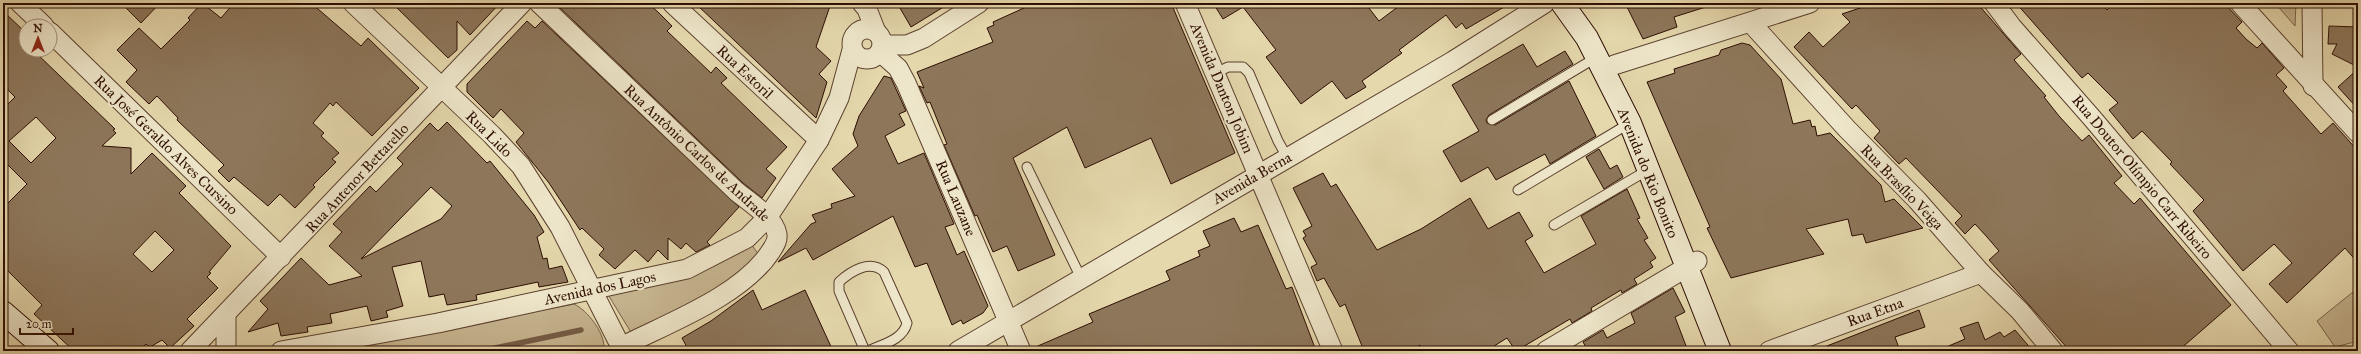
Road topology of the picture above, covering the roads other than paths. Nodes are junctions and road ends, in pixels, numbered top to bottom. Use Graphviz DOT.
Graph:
graph roads {
  1 [pos="20,3"];
  2 [pos="353,3"];
  3 [pos="522,3"];
  4 [pos="539,3"];
  5 [pos="672,3"];
  6 [pos="978,3"];
  7 [pos="1186,3"];
  8 [pos="1545,3"];
  9 [pos="1562,3"];
  10 [pos="1579,3"];
  11 [pos="1810,3"];
  12 [pos="1994,3"];
  13 [pos="2240,3"];
  14 [pos="2312,3"];
  15 [pos="866,5"];
  16 [pos="1773,9"];
  17 [pos="36,18"];
  18 [pos="1751,23"];
  19 [pos="58,40"];
  20 [pos="870,45"];
  21 [pos="1605,61"];
  22 [pos="1216,73"];
  23 [pos="2313,86"];
  24 [pos="442,88"];
  25 [pos="1492,120"];
  26 [pos="1630,123"];
  27 [pos="2358,133"];
  28 [pos="820,140"];
  29 [pos="1287,157"];
  30 [pos="1027,167"];
  31 [pos="1648,170"];
  32 [pos="1259,174"];
  33 [pos="1518,190"];
  34 [pos="766,218"];
  35 [pos="1554,225"];
  36 [pos="281,257"];
  37 [pos="1691,263"];
  38 [pos="1981,273"];
  39 [pos="1081,278"];
  40 [pos="591,290"];
  41 [pos="226,316"];
  42 [pos="11,319"];
  43 [pos="1009,321"];
  44 [pos="2047,348"];
  45 [pos="622,349"];
  46 [pos="32,351"];
  47 [pos="48,351"];
  48 [pos="190,351"];
  49 [pos="226,351"];
  50 [pos="281,351"];
  51 [pos="867,351"];
  52 [pos="958,351"];
  53 [pos="1021,351"];
  54 [pos="1333,351"];
  55 [pos="1546,351"];
  56 [pos="1720,351"];
  57 [pos="1733,351"];
  58 [pos="1769,351"];
  59 [pos="2289,351"];
  1 -- 17 [label="street"];
  2 -- 24 [label="street, Rua Lido"];
  3 -- 24 [label="street, Rua Antenor Bettarello"];
  4 -- 34 [label="street, Rua Antônio Carlos de Andrade"];
  5 -- 28 [label="street, Rua Estoril"];
  6 -- 20 [label="street"];
  7 -- 22 [label="street, Avenida Danton Jobim"];
  8 -- 29 [label="street, Avenida Berna"];
  9 -- 21 [label="main road, Avenida do Rio Bonito"];
  10 -- 21 [label="main road, Avenida do Rio Bonito"];
  11 -- 16 [label="street"];
  12 -- 59 [label="street, Rua Doutor Olímpio Carr Ribeiro"];
  13 -- 23 [label="street"];
  14 -- 23 [label="street"];
  15 -- 20 [label="street"];
  16 -- 18 [label="street"];
  18 -- 21 [label="street"];
  18 -- 38 [label="street, Rua Brasílio Veiga"];
  19 -- 36 [label="street, Rua José Geraldo Alves Cursino"];
  20 -- 28 [label="street, Avenida dos Lagos"];
  20 -- 43 [label="street, Rua Lauzane"];
  21 -- 25 [label="lane"];
  21 -- 26 [label="main road, Avenida do Rio Bonito"];
  21 -- 37 [label="main road, Avenida do Rio Bonito"];
  22 -- 29 [label="lane"];
  22 -- 32 [label="street, Avenida Danton Jobim"];
  23 -- 27 [label="street"];
  24 -- 36 [label="street, Rua Antenor Bettarello"];
  24 -- 40 [label="street, Rua Lido"];
  26 -- 31 [label="main road, Avenida do Rio Bonito"];
  26 -- 33 [label="lane"];
  28 -- 34 [label="street, Avenida dos Lagos"];
  29 -- 32 [label="street, Avenida Berna"];
  30 -- 39 [label="lane"];
  31 -- 35 [label="lane"];
  31 -- 37 [label="main road, Avenida do Rio Bonito"];
  32 -- 39 [label="street, Avenida Berna"];
  32 -- 54 [label="street, Avenida Danton Jobim"];
  34 -- 40 [label="street, Avenida dos Lagos"];
  34 -- 45 [label="street, Rua Antônio Carlos de Andrade"];
  36 -- 41 [label="street, Rua Antenor Bettarello"];
  37 -- 55 [label="street"];
  37 -- 56 [label="main road, Avenida do Rio Bonito"];
  37 -- 57 [label="main road, Avenida do Rio Bonito"];
  38 -- 44 [label="street, Rua Brasílio Veiga"];
  38 -- 58 [label="street, Rua Etna"];
  39 -- 43 [label="street, Avenida Berna"];
  40 -- 45 [label="street, Rua Lido"];
  40 -- 50 [label="street, Avenida dos Lagos"];
  41 -- 48 [label="street, Rua Antenor Bettarello"];
  41 -- 49 [label="street"];
  42 -- 46 [label="main road"];
  42 -- 47 [label="main road"];
  43 -- 52 [label="street, Avenida Berna"];
  43 -- 53 [label="street, Rua Lauzane"];
  51 -- 51 [label="lane"];
}
